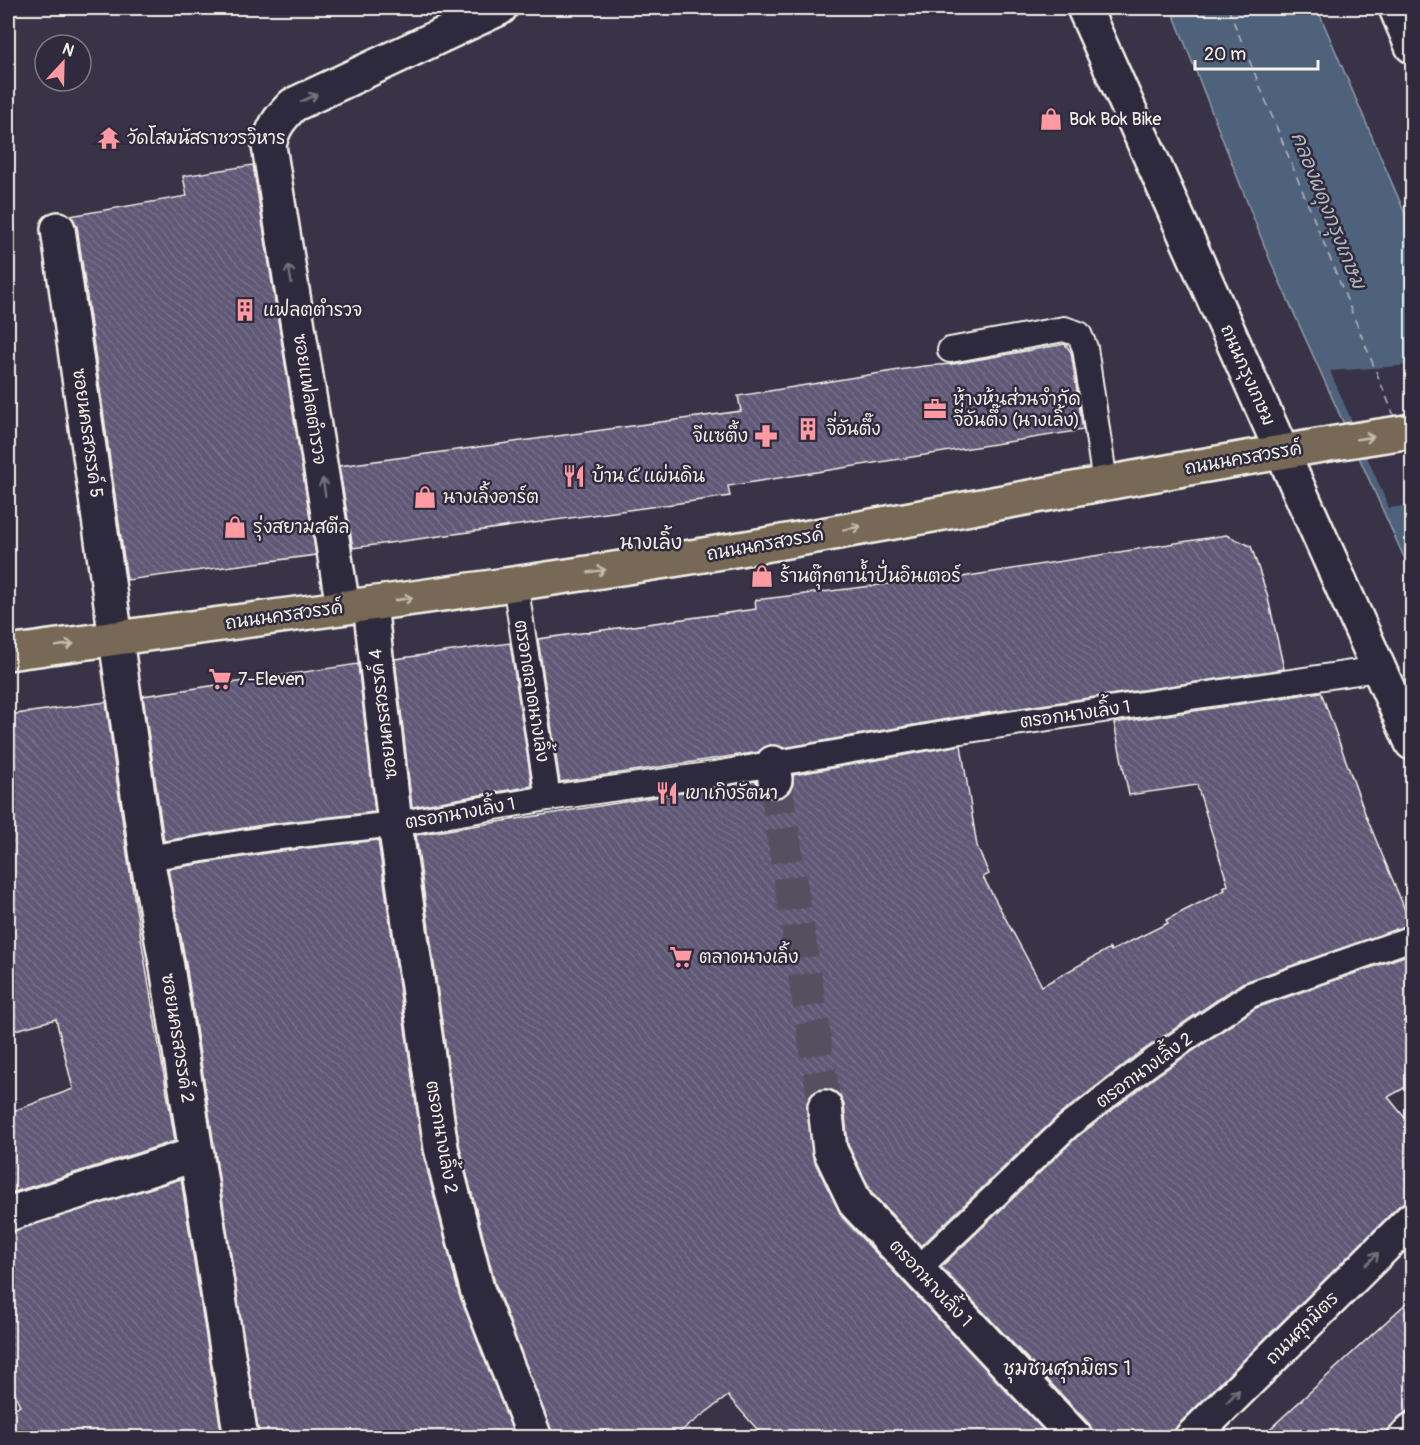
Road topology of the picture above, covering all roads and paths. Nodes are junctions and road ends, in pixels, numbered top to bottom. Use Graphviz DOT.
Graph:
graph roads {
  1 [pos="500,8"];
  2 [pos="1083,8"];
  3 [pos="1396,8"];
  4 [pos="1413,46"];
  5 [pos="58,229"];
  6 [pos="950,350"];
  7 [pos="1413,432"];
  8 [pos="1281,450"];
  9 [pos="1105,483"];
  10 [pos="515,583"];
  11 [pos="357,606"];
  12 [pos="117,638"];
  13 [pos="8,653"];
  14 [pos="1378,669"];
  15 [pos="1413,743"];
  16 [pos="548,798"];
  17 [pos="395,824"];
  18 [pos="147,858"];
  19 [pos="1413,938"];
  20 [pos="825,1107"];
  21 [pos="197,1154"];
  22 [pos="8,1214"];
  23 [pos="1413,1219"];
  24 [pos="918,1269"];
  25 [pos="1413,1430"];
  26 [pos="241,1437"];
  27 [pos="535,1437"];
  28 [pos="1076,1437"];
  29 [pos="1191,1437"];
  30 [pos="1405,1437"];
  11 -- 1 [label="street, ซอยแฟลตตำรวจ, one-way"];
  2 -- 8 [label="street, ถนนกรุงเกษม"];
  3 -- 4 [label="street"];
  5 -- 12 [label="street, ซอยนครสวรรค์ 5"];
  6 -- 9 [label="lane"];
  8 -- 7 [label="main road, ถนนนครสวรรค์, one-way"];
  8 -- 9 [label="main road, ถนนนครสวรรค์"];
  8 -- 14 [label="street, ถนนกรุงเกษม"];
  10 -- 9 [label="main road, ถนนนครสวรรค์, one-way"];
  11 -- 10 [label="main road, ถนนนครสวรรค์, one-way"];
  10 -- 16 [label="lane, ตรอกตลาดนางเลิ้ง"];
  11 -- 12 [label="main road, ถนนนครสวรรค์"];
  11 -- 17 [label="street, ซอยนครสวรรค์ 4"];
  13 -- 12 [label="main road, ถนนนครสวรรค์, one-way"];
  12 -- 18 [label="street, ซอยนครสวรรค์ 2"];
  14 -- 15 [label="street, ถนนกรุงเกษม"];
  14 -- 16 [label="lane, ตรอกนางเลิ้ง 1"];
  16 -- 17 [label="lane, ตรอกนางเลิ้ง 1"];
  17 -- 18 [label="lane, ตรอกนางเลิ้ง 1"];
  17 -- 27 [label="street, ตรอกนางเลิ้ง 2"];
  18 -- 21 [label="street, ซอยนครสวรรค์ 2"];
  19 -- 24 [label="lane, ตรอกนางเลิ้ง 2"];
  20 -- 24 [label="street, ตรอกนางเลิ้ง 1"];
  21 -- 22 [label="street"];
  21 -- 26 [label="street, ซอยนครสวรรค์ 2"];
  29 -- 23 [label="street, ถนนศุภมิตร, one-way"];
  24 -- 28 [label="street, ตรอกนางเลิ้ง 1"];
  25 -- 30 [label="street"];
}
